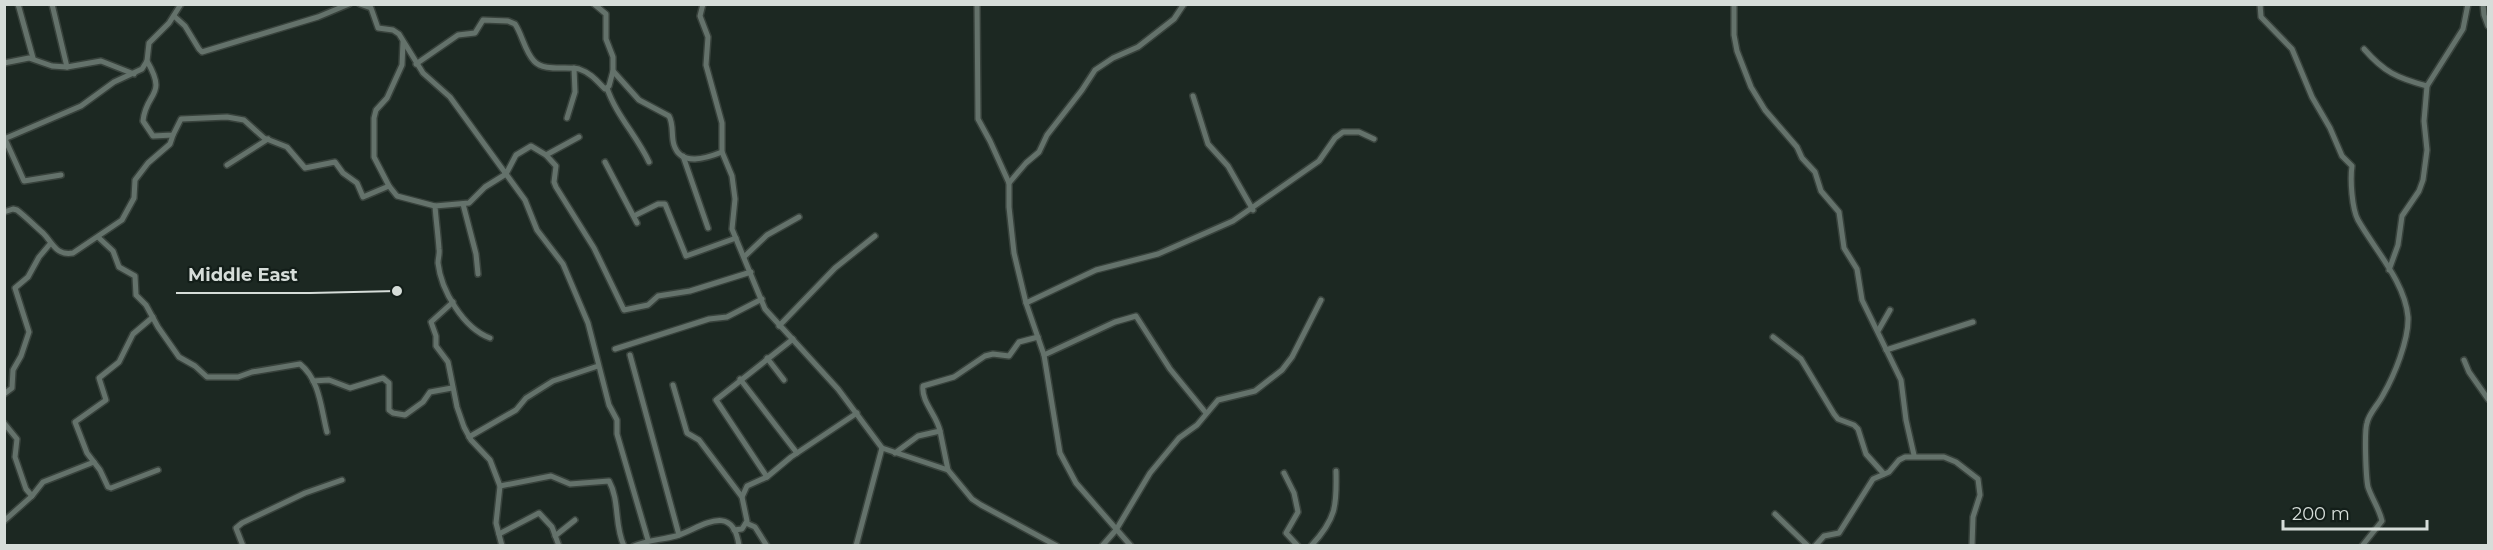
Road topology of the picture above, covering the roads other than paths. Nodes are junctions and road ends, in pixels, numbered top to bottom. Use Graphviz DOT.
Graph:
graph roads {
  1 [pos="18,4"];
  2 [pos="52,4"];
  3 [pos="182,4"];
  4 [pos="348,4"];
  5 [pos="360,4"];
  6 [pos="594,4"];
  7 [pos="703,4"];
  8 [pos="977,4"];
  9 [pos="1184,4"];
  10 [pos="1734,4"];
  11 [pos="2260,4"];
  12 [pos="2468,4"];
  13 [pos="2483,4"];
  14 [pos="174,16"];
  15 [pos="2488,26"];
  16 [pos="403,42"];
  17 [pos="2364,49"];
  18 [pos="33,58"];
  19 [pos="147,61"];
  20 [pos="4,63"];
  21 [pos="416,64"];
  22 [pos="67,67"];
  23 [pos="574,68"];
  24 [pos="614,71"];
  25 [pos="134,74"];
  26 [pos="2427,86"];
  27 [pos="607,88"];
  28 [pos="1193,96"];
  29 [pos="567,118"];
  30 [pos="173,135"];
  31 [pos="579,137"];
  32 [pos="5,139"];
  33 [pos="268,139"];
  34 [pos="1374,139"];
  35 [pos="722,152"];
  36 [pos="546,155"];
  37 [pos="682,156"];
  38 [pos="605,162"];
  39 [pos="649,162"];
  40 [pos="227,165"];
  41 [pos="506,174"];
  42 [pos="61,175"];
  43 [pos="1009,183"];
  44 [pos="388,186"];
  45 [pos="463,204"];
  46 [pos="435,206"];
  47 [pos="1252,210"];
  48 [pos="4,212"];
  49 [pos="634,216"];
  50 [pos="799,217"];
  51 [pos="637,223"];
  52 [pos="708,228"];
  53 [pos="875,236"];
  54 [pos="98,237"];
  55 [pos="735,238"];
  56 [pos="50,244"];
  57 [pos="745,256"];
  58 [pos="2389,270"];
  59 [pos="751,272"];
  60 [pos="478,274"];
  61 [pos="762,299"];
  62 [pos="1321,300"];
  63 [pos="453,302"];
  64 [pos="1026,303"];
  65 [pos="1890,310"];
  66 [pos="153,317"];
  67 [pos="1973,322"];
  68 [pos="778,326"];
  69 [pos="1878,331"];
  70 [pos="1038,337"];
  71 [pos="490,338"];
  72 [pos="1773,338"];
  73 [pos="793,339"];
  74 [pos="615,349"];
  75 [pos="1886,350"];
  76 [pos="630,355"];
  77 [pos="1044,355"];
  78 [pos="767,358"];
  79 [pos="2464,360"];
  80 [pos="598,366"];
  81 [pos="740,379"];
  82 [pos="784,380"];
  83 [pos="313,381"];
  84 [pos="673,385"];
  85 [pos="452,388"];
  86 [pos="4,394"];
  87 [pos="2488,399"];
  88 [pos="1206,413"];
  89 [pos="857,414"];
  90 [pos="4,423"];
  91 [pos="940,431"];
  92 [pos="327,432"];
  93 [pos="469,437"];
  94 [pos="882,448"];
  95 [pos="797,453"];
  96 [pos="895,453"];
  97 [pos="1914,455"];
  98 [pos="94,462"];
  99 [pos="158,470"];
  100 [pos="948,470"];
  101 [pos="1336,471"];
  102 [pos="1284,473"];
  103 [pos="1884,474"];
  104 [pos="768,477"];
  105 [pos="342,480"];
  106 [pos="500,486"];
  107 [pos="32,496"];
  108 [pos="742,497"];
  109 [pos="1775,514"];
  110 [pos="575,520"];
  111 [pos="4,521"];
  112 [pos="746,523"];
  113 [pos="742,529"];
  114 [pos="734,530"];
  115 [pos="1116,530"];
  116 [pos="499,534"];
  117 [pos="679,535"];
  118 [pos="555,536"];
  119 [pos="738,536"];
  120 [pos="648,540"];
  121 [pos="243,546"];
  122 [pos="502,546"];
  123 [pos="559,546"];
  124 [pos="624,546"];
  125 [pos="634,546"];
  126 [pos="739,546"];
  127 [pos="767,546"];
  128 [pos="856,546"];
  129 [pos="1058,546"];
  130 [pos="1102,546"];
  131 [pos="1131,546"];
  132 [pos="1298,546"];
  133 [pos="1311,546"];
  134 [pos="1808,546"];
  135 [pos="1815,546"];
  136 [pos="1972,546"];
  137 [pos="2362,546"];
  1 -- 18 [label="street"];
  2 -- 22 [label="street"];
  3 -- 14 [label="street"];
  4 -- 14 [label="street"];
  5 -- 16 [label="street"];
  6 -- 24 [label="street"];
  7 -- 35 [label="street"];
  8 -- 43 [label="street"];
  9 -- 43 [label="street"];
  10 -- 69 [label="street"];
  11 -- 58 [label="street"];
  12 -- 26 [label="street"];
  13 -- 15 [label="street"];
  14 -- 19 [label="street"];
  16 -- 21 [label="street"];
  16 -- 44 [label="street"];
  17 -- 26 [label="street"];
  18 -- 20 [label="street"];
  18 -- 22 [label="street"];
  19 -- 25 [label="street"];
  19 -- 30 [label="street"];
  21 -- 23 [label="street"];
  21 -- 41 [label="street"];
  22 -- 25 [label="street"];
  23 -- 27 [label="street"];
  23 -- 29 [label="street"];
  24 -- 27 [label="street"];
  24 -- 37 [label="street"];
  25 -- 32 [label="street"];
  26 -- 58 [label="street"];
  27 -- 39 [label="street"];
  28 -- 47 [label="street"];
  30 -- 33 [label="street"];
  30 -- 54 [label="street"];
  31 -- 36 [label="street"];
  32 -- 42 [label="street"];
  33 -- 40 [label="street"];
  33 -- 44 [label="street"];
  34 -- 47 [label="street"];
  35 -- 37 [label="street"];
  35 -- 55 [label="street"];
  36 -- 41 [label="street"];
  36 -- 59 [label="street"];
  37 -- 52 [label="street"];
  38 -- 49 [label="street"];
  41 -- 45 [label="street"];
  41 -- 80 [label="street"];
  43 -- 64 [label="street"];
  44 -- 46 [label="street"];
  45 -- 46 [label="street"];
  45 -- 60 [label="street"];
  46 -- 63 [label="street"];
  47 -- 64 [label="street"];
  48 -- 56 [label="street"];
  49 -- 51 [label="street"];
  49 -- 55 [label="street"];
  50 -- 57 [label="street"];
  53 -- 68 [label="street"];
  54 -- 56 [label="street"];
  54 -- 66 [label="street"];
  55 -- 57 [label="street"];
  56 -- 86 [label="street"];
  57 -- 59 [label="street"];
  58 -- 137 [label="street"];
  59 -- 61 [label="street"];
  61 -- 68 [label="street"];
  61 -- 74 [label="street"];
  62 -- 88 [label="street"];
  63 -- 71 [label="street"];
  63 -- 85 [label="street"];
  64 -- 70 [label="street"];
  65 -- 69 [label="street"];
  66 -- 83 [label="street"];
  66 -- 98 [label="street"];
  67 -- 75 [label="street"];
  68 -- 73 [label="street"];
  69 -- 75 [label="street"];
  70 -- 77 [label="street"];
  70 -- 91 [label="street"];
  72 -- 103 [label="street"];
  73 -- 78 [label="street"];
  73 -- 89 [label="street"];
  75 -- 97 [label="street"];
  76 -- 117 [label="street"];
  77 -- 88 [label="street"];
  77 -- 115 [label="street"];
  78 -- 81 [label="street"];
  78 -- 82 [label="street"];
  79 -- 87 [label="street"];
  80 -- 93 [label="street"];
  80 -- 120 [label="street"];
  81 -- 95 [label="street"];
  81 -- 104 [label="street"];
  83 -- 85 [label="street"];
  83 -- 92 [label="street"];
  84 -- 108 [label="street"];
  85 -- 93 [label="street"];
  88 -- 115 [label="street"];
  89 -- 94 [label="street"];
  89 -- 95 [label="street"];
  90 -- 107 [label="street"];
  91 -- 96 [label="street"];
  91 -- 100 [label="street"];
  93 -- 106 [label="street"];
  94 -- 96 [label="street"];
  94 -- 128 [label="street"];
  95 -- 104 [label="street"];
  96 -- 100 [label="street"];
  97 -- 103 [label="street"];
  97 -- 136 [label="street"];
  98 -- 99 [label="street"];
  98 -- 107 [label="street"];
  100 -- 129 [label="street"];
  101 -- 133 [label="street"];
  102 -- 132 [label="street"];
  103 -- 135 [label="street"];
  104 -- 108 [label="street"];
  105 -- 121 [label="street"];
  106 -- 116 [label="street"];
  106 -- 124 [label="street"];
  107 -- 111 [label="street"];
  108 -- 112 [label="street"];
  109 -- 134 [label="street"];
  110 -- 118 [label="street"];
  112 -- 113 [label="street"];
  112 -- 127 [label="street"];
  113 -- 114 [label="street"];
  113 -- 119 [label="street"];
  114 -- 117 [label="street"];
  114 -- 119 [label="street"];
  115 -- 130 [label="street"];
  115 -- 131 [label="street"];
  116 -- 118 [label="street"];
  116 -- 122 [label="street"];
  117 -- 120 [label="street"];
  118 -- 123 [label="street"];
  119 -- 126 [label="street"];
  120 -- 125 [label="street"];
}
